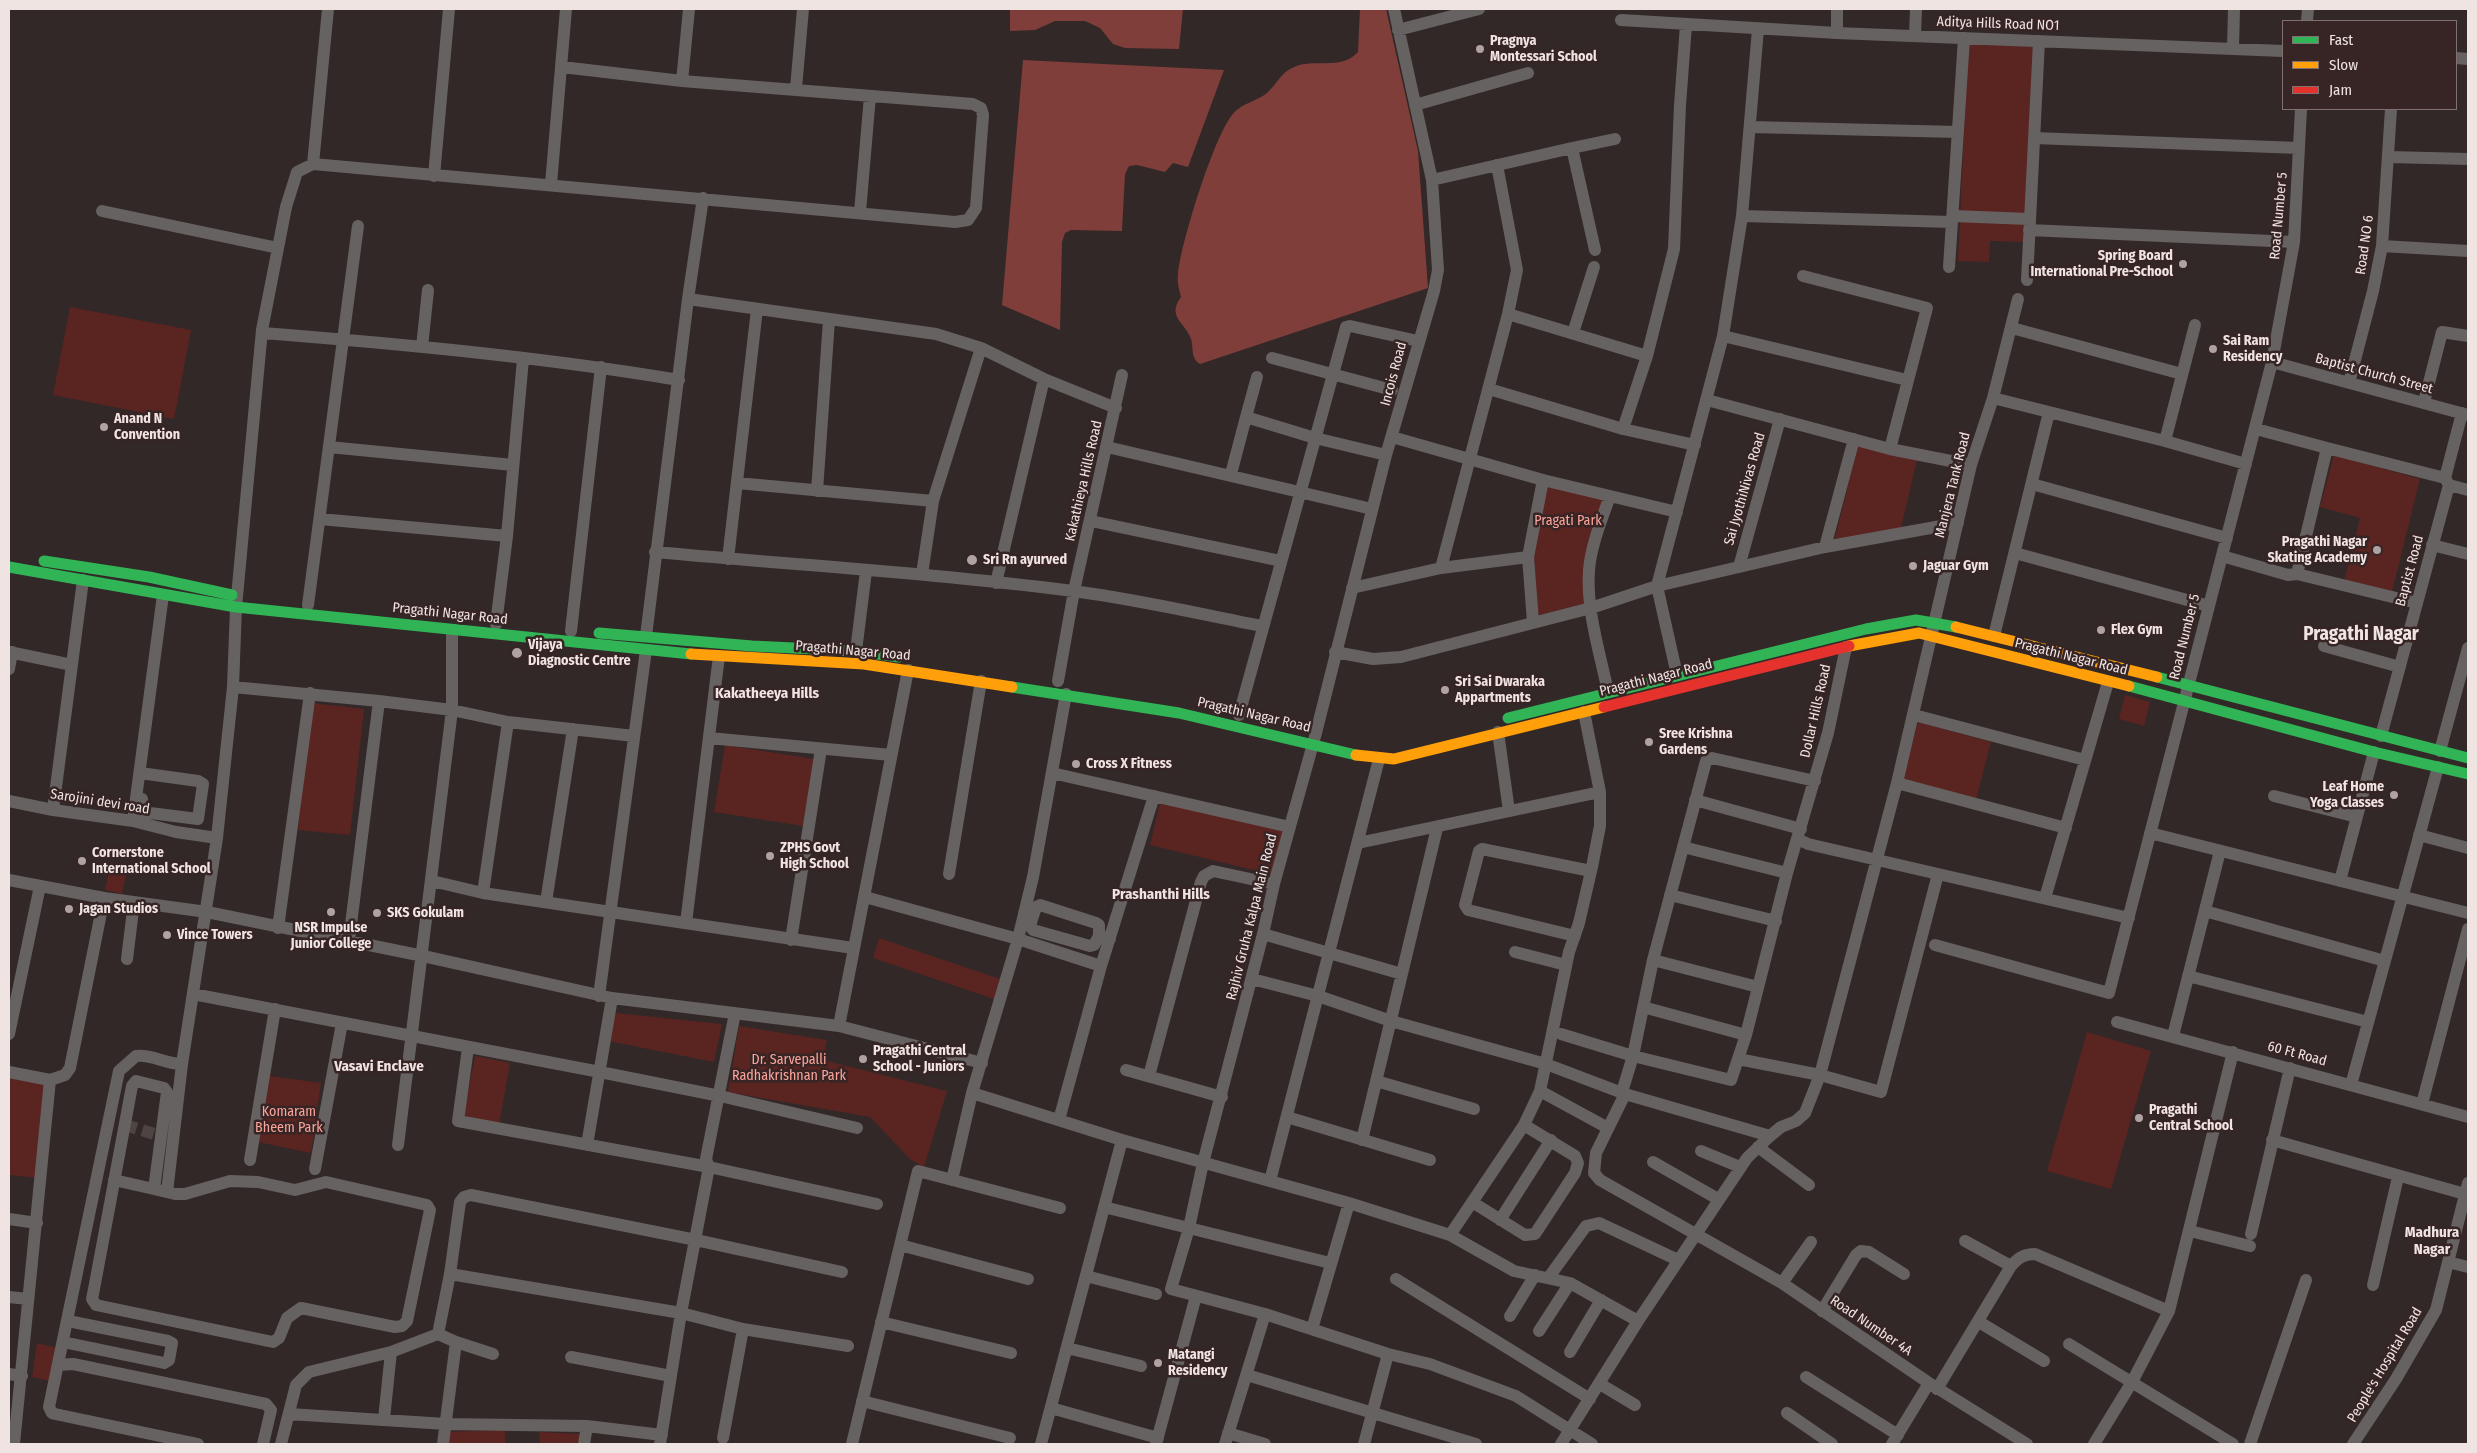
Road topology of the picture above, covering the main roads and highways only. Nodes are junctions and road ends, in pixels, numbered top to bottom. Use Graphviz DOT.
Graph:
graph roads {
  1 [pos="9,555"];
  2 [pos="9,567"];
  3 [pos="236,602"];
  4 [pos="910,664"];
  5 [pos="1143,695"];
  6 [pos="1287,726"];
  7 [pos="1497,726"];
  8 [pos="1311,736"];
  9 [pos="1390,747"];
  10 [pos="2468,758"];
  11 [pos="2468,774"];
  1 -- 3 [label="main road, Pragathi Nagar Road"];
  2 -- 3 [label="main road, Pragathi Nagar Road"];
  3 -- 4 [label="main road, Pragathi Nagar Road"];
  3 -- 4 [label="main road, Pragathi Nagar Road"];
  4 -- 8 [label="main road, Pragathi Nagar Road"];
  5 -- 6 [label="main road, Pragathi Nagar Road"];
  7 -- 8 [label="main road, Pragathi Nagar Road"];
  7 -- 10 [label="main road, Pragathi Nagar Road"];
  7 -- 11 [label="main road, Pragathi Nagar Road"];
  8 -- 9 [label="main road, Pragathi Nagar Road"];
}
